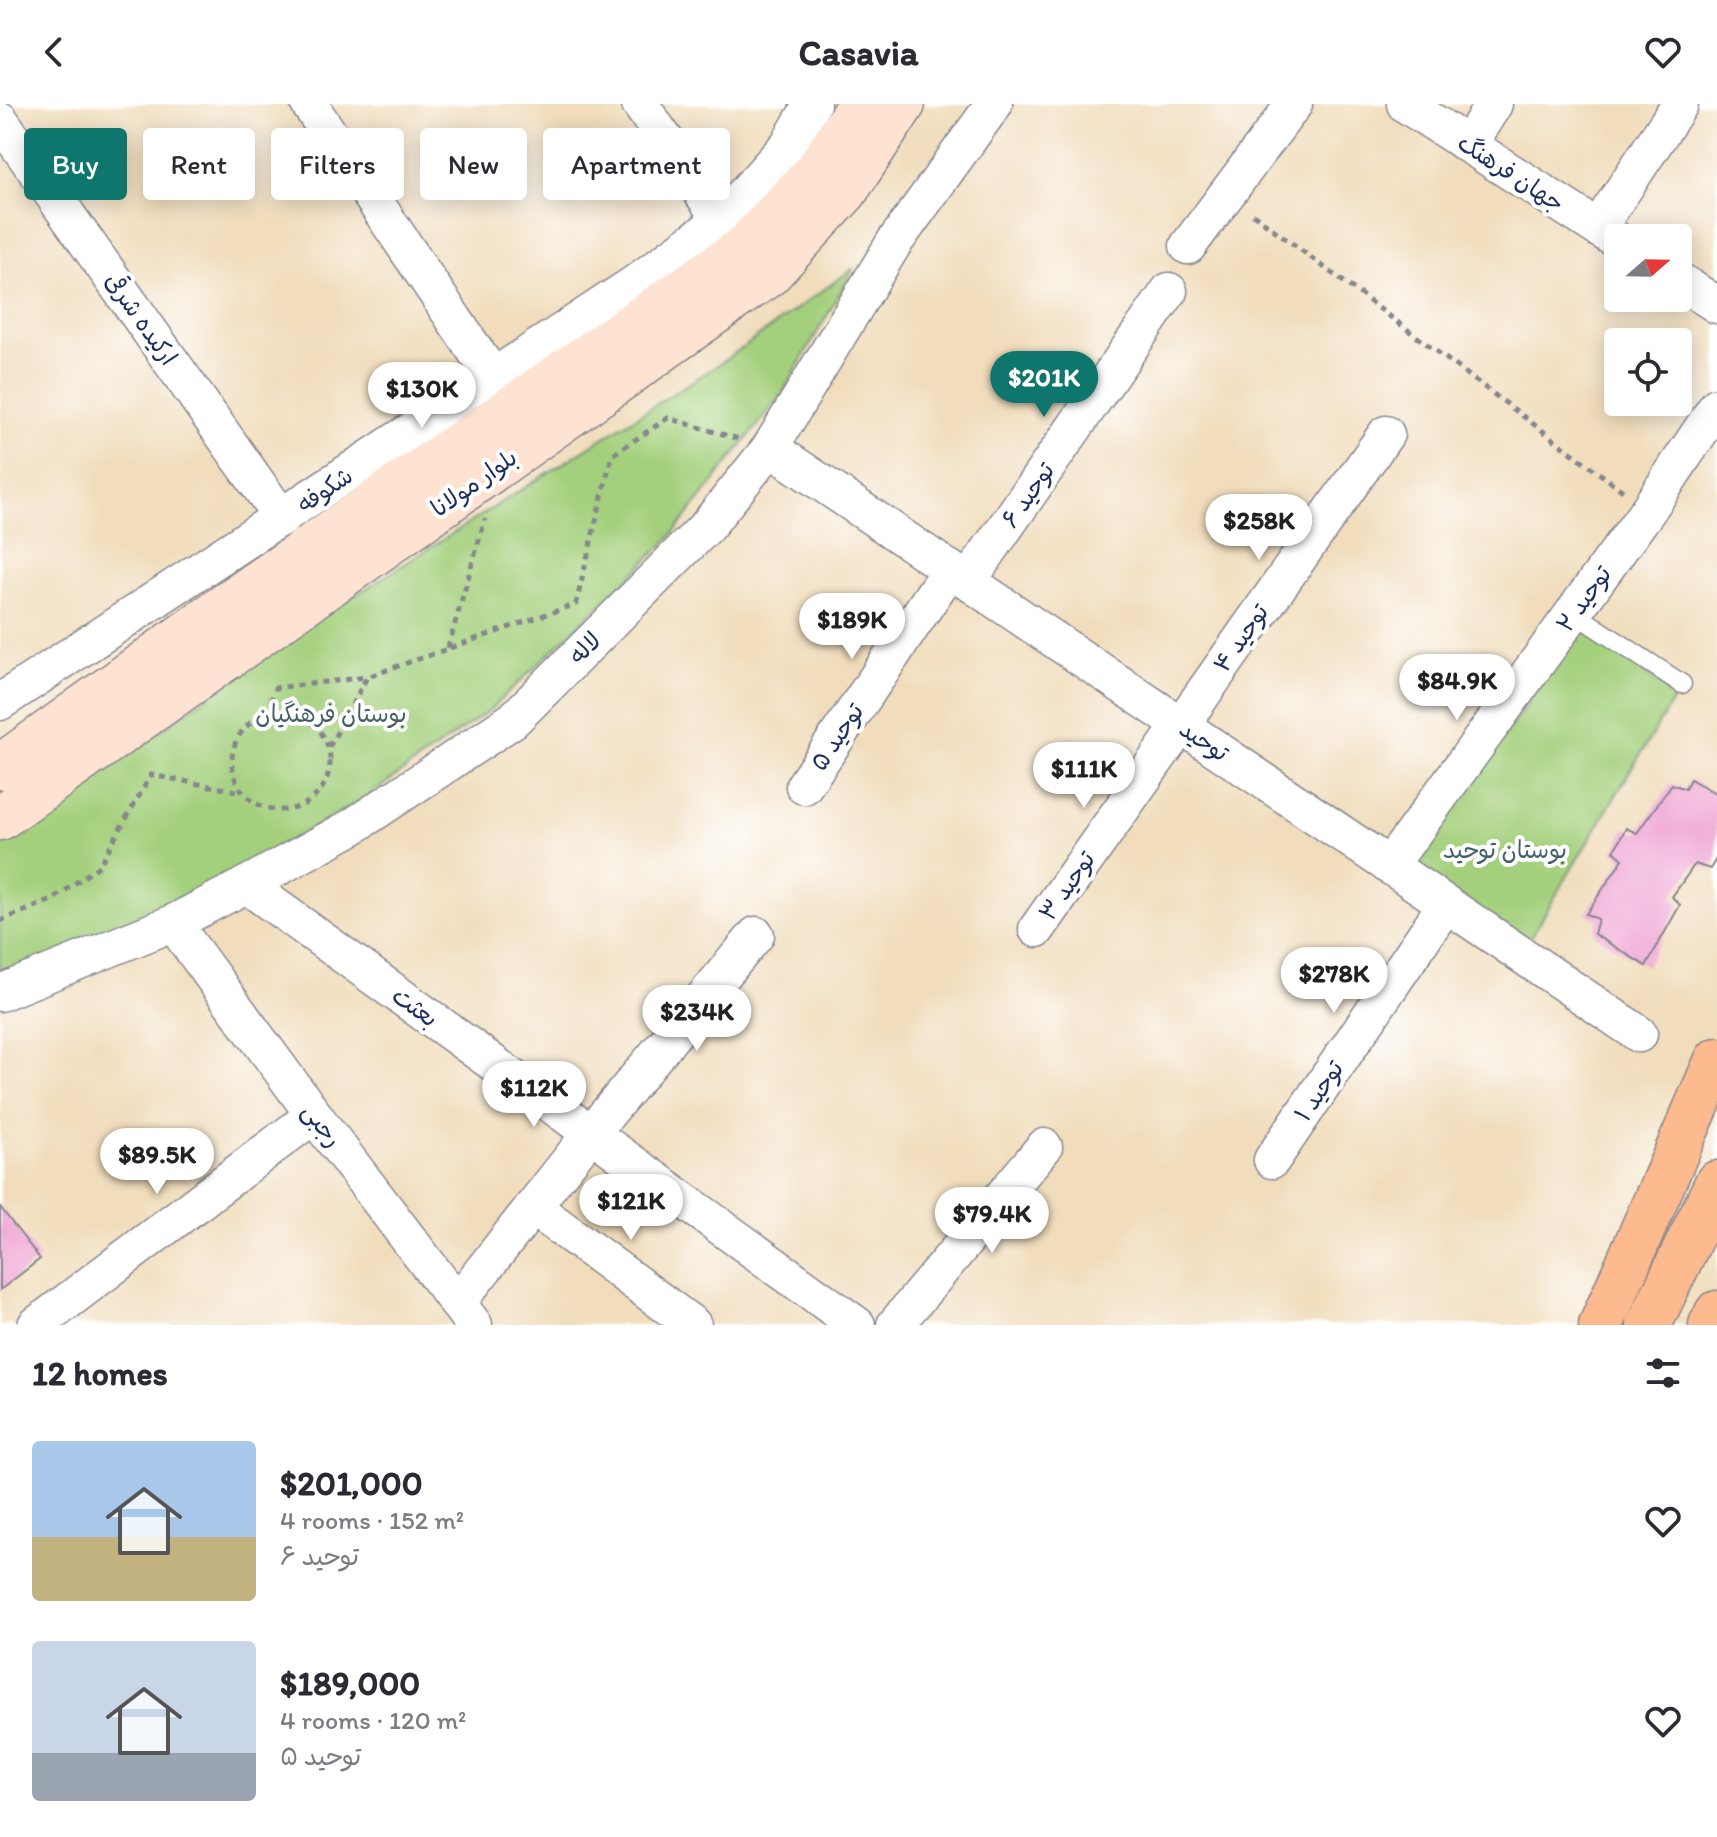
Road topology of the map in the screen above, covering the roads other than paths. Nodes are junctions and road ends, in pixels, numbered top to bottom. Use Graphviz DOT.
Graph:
graph roads {
  1 [pos="309,104"];
  2 [pos="640,104"];
  3 [pos="812,104"];
  4 [pos="860,104"];
  5 [pos="903,104"];
  6 [pos="994,104"];
  7 [pos="1294,104"];
  8 [pos="1405,104"];
  9 [pos="1494,104"];
  10 [pos="1680,104"];
  11 [pos="0,120"];
  12 [pos="1468,145"];
  13 [pos="721,220"];
  14 [pos="1614,224"];
  15 [pos="1604,232"];
  16 [pos="1188,246"];
  17 [pos="1692,289"];
  18 [pos="1169,291"];
  19 [pos="1717,305"];
  20 [pos="493,377"];
  21 [pos="1715,412"];
  22 [pos="1386,434"];
  23 [pos="770,448"];
  24 [pos="282,518"];
  25 [pos="959,575"];
  26 [pos="1574,613"];
  27 [pos="1682,684"];
  28 [pos="0,702"];
  29 [pos="1180,724"];
  30 [pos="0,767"];
  31 [pos="804,786"];
  32 [pos="0,818"];
  33 [pos="1389,866"];
  34 [pos="246,885"];
  35 [pos="1446,904"];
  36 [pos="173,923"];
  37 [pos="1037,929"];
  38 [pos="756,935"];
  39 [pos="0,993"];
  40 [pos="1639,1034"];
  41 [pos="1717,1060"];
  42 [pos="314,1115"];
  43 [pos="591,1133"];
  44 [pos="1044,1147"];
  45 [pos="1272,1160"];
  46 [pos="1717,1183"];
  47 [pos="533,1207"];
  48 [pos="1717,1313"];
  49 [pos="466,1314"];
  50 [pos="36,1325"];
  51 [pos="693,1325"];
  52 [pos="857,1325"];
  53 [pos="895,1325"];
  54 [pos="1601,1325"];
  55 [pos="1649,1325"];
  56 [pos="1711,1325"];
  1 -- 20 [label="street"];
  2 -- 13 [label="street"];
  3 -- 13 [label="street, شکوفه"];
  4 -- 30 [label="main road, بلوار مولانا"];
  5 -- 32 [label="main road, بلوار مولانا"];
  6 -- 23 [label="street, لاله"];
  7 -- 16 [label="street"];
  8 -- 12 [label="street, جهان فرهنگ"];
  9 -- 12 [label="street"];
  10 -- 14 [label="street"];
  11 -- 24 [label="street, ارکیده شرقی"];
  12 -- 15 [label="street, جهان فرهنگ"];
  13 -- 20 [label="street, شکوفه"];
  17 -- 19 [label="street"];
  18 -- 25 [label="street, توحید ۶"];
  20 -- 24 [label="street, شکوفه"];
  21 -- 26 [label="street, توحید ۲"];
  22 -- 29 [label="street, توحید ۴"];
  23 -- 25 [label="street, توحید"];
  23 -- 34 [label="street, لاله"];
  24 -- 28 [label="street, شکوفه"];
  25 -- 29 [label="street, توحید"];
  25 -- 31 [label="street, توحید ۵"];
  26 -- 27 [label="lane"];
  26 -- 33 [label="street, توحید ۲"];
  29 -- 33 [label="street, توحید"];
  29 -- 37 [label="street, توحید ۳"];
  33 -- 35 [label="street, توحید"];
  34 -- 36 [label="street, لاله"];
  34 -- 43 [label="street, بعثت"];
  35 -- 40 [label="street, توحید"];
  35 -- 45 [label="street, توحید ۱"];
  36 -- 39 [label="street, لاله"];
  36 -- 42 [label="street, رجبی"];
  38 -- 43 [label="street"];
  41 -- 54 [label="main road"];
  42 -- 49 [label="street, رجبی"];
  42 -- 50 [label="street"];
  43 -- 47 [label="street"];
  43 -- 52 [label="street, بعثت"];
  44 -- 53 [label="street"];
  46 -- 55 [label="main road"];
  47 -- 49 [label="street"];
  47 -- 51 [label="street"];
  48 -- 56 [label="main road"];
}
